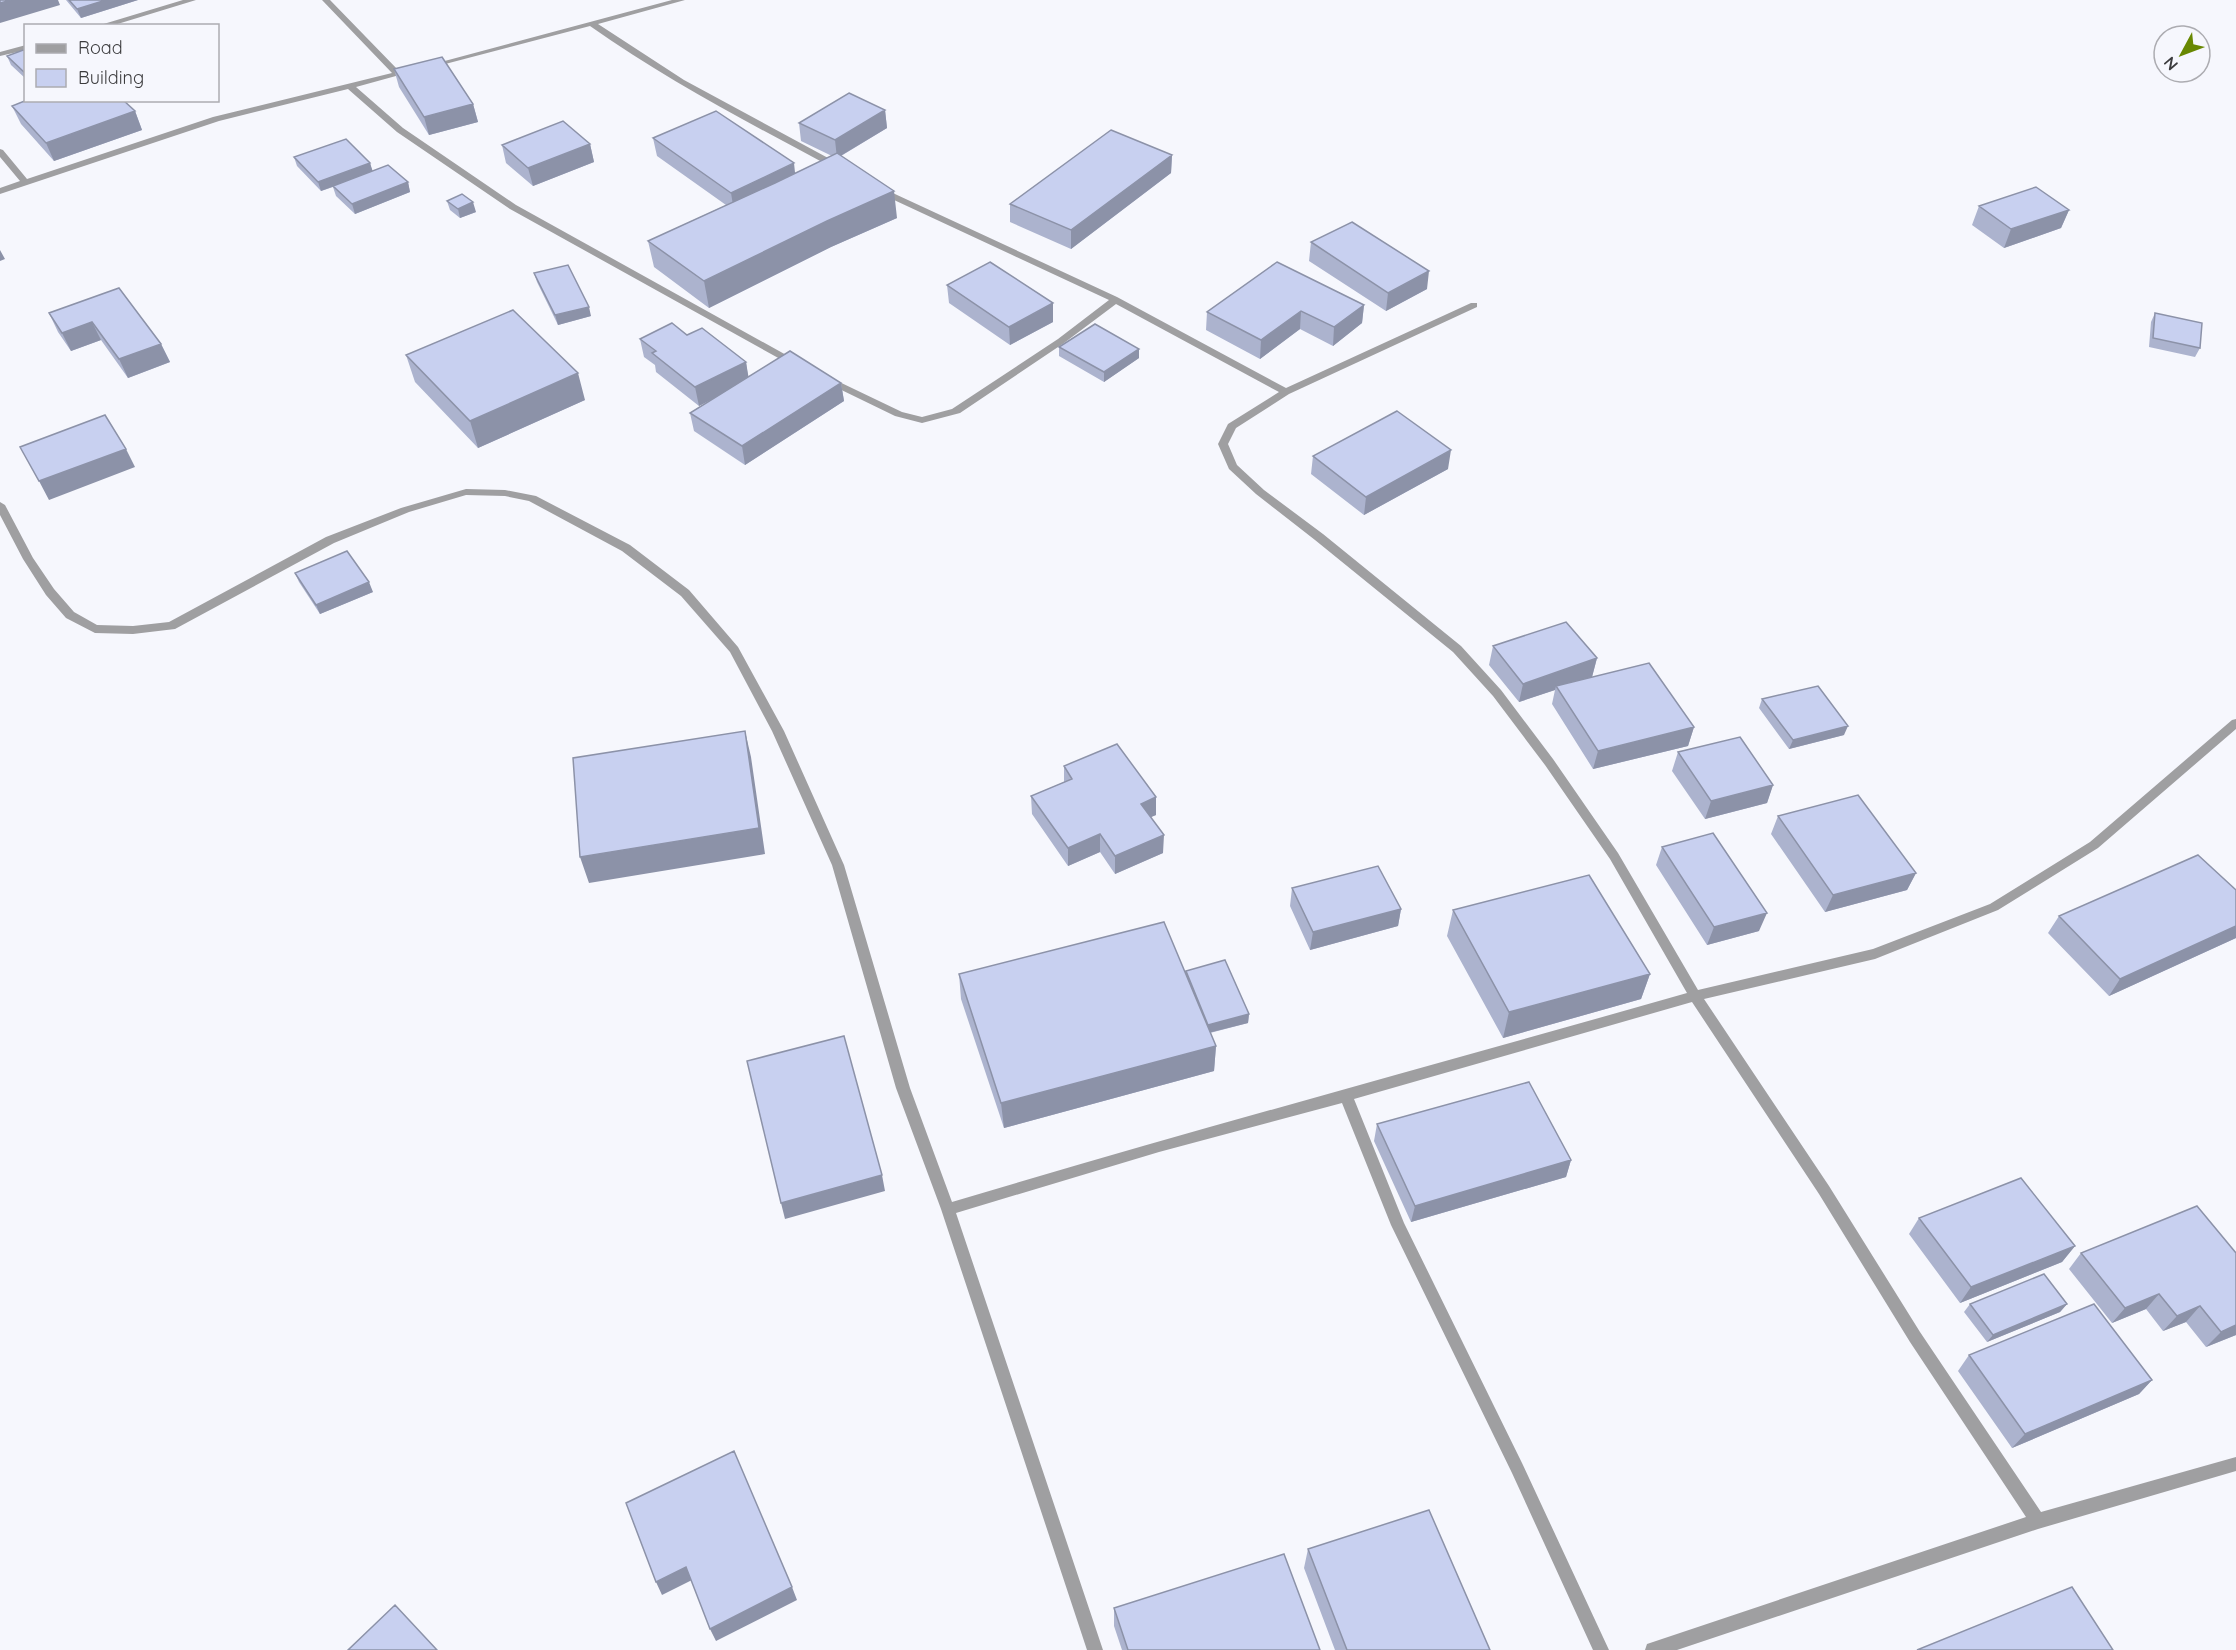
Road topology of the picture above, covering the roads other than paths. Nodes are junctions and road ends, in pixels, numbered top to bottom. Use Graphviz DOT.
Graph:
graph roads {
  1 [pos="192,0"];
  2 [pos="326,0"];
  3 [pos="681,0"];
  4 [pos="591,23"];
  5 [pos="108,24"];
  6 [pos="24,48"];
  7 [pos="0,54"];
  8 [pos="397,74"];
  9 [pos="351,87"];
  10 [pos="0,152"];
  11 [pos="842,170"];
  12 [pos="25,183"];
  13 [pos="871,185"];
  14 [pos="0,191"];
  15 [pos="1115,300"];
  16 [pos="1474,305"];
  17 [pos="805,369"];
  18 [pos="815,374"];
  19 [pos="1286,392"];
  20 [pos="0,506"];
  21 [pos="2236,723"];
  22 [pos="1695,996"];
  23 [pos="1346,1096"];
  24 [pos="948,1209"];
  25 [pos="2236,1464"];
  26 [pos="2038,1521"];
  27 [pos="1095,1650"];
  28 [pos="1601,1650"];
  29 [pos="1653,1650"];
  1 -- 5 [label="street"];
  2 -- 8 [label="street"];
  3 -- 4 [label="street"];
  4 -- 8 [label="street"];
  4 -- 11 [label="street"];
  6 -- 7 [label="street"];
  8 -- 9 [label="street"];
  9 -- 12 [label="street"];
  9 -- 17 [label="street"];
  10 -- 12 [label="street"];
  12 -- 14 [label="street"];
  13 -- 15 [label="street"];
  15 -- 18 [label="street"];
  15 -- 19 [label="street"];
  16 -- 19 [label="street"];
  19 -- 22 [label="street"];
  20 -- 24 [label="street"];
  21 -- 22 [label="street"];
  22 -- 23 [label="street"];
  22 -- 26 [label="street"];
  23 -- 24 [label="street"];
  23 -- 28 [label="street"];
  24 -- 27 [label="street"];
  25 -- 26 [label="street"];
  26 -- 29 [label="street"];
}
